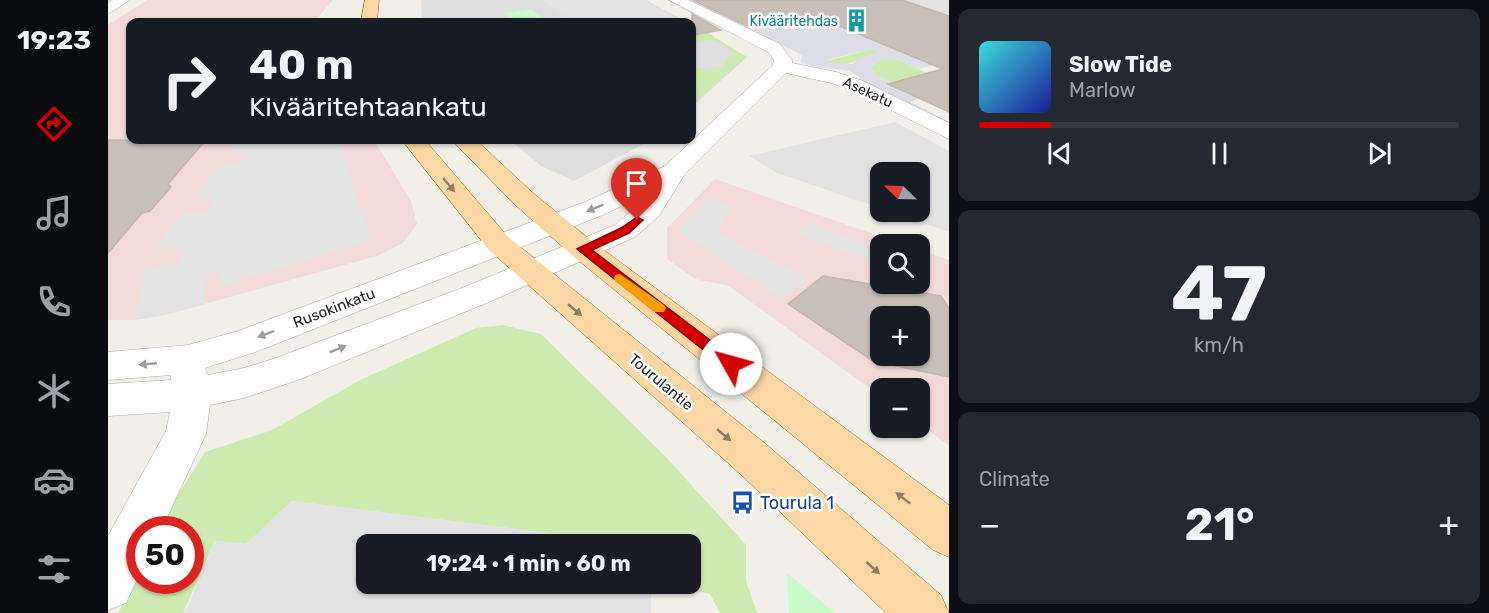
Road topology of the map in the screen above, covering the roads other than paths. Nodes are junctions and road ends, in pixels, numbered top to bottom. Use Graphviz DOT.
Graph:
graph roads {
  1 [pos="123,0"];
  2 [pos="372,0"];
  3 [pos="676,0"];
  4 [pos="108,9"];
  5 [pos="370,18"];
  6 [pos="782,67"];
  7 [pos="949,132"];
  8 [pos="416,144"];
  9 [pos="467,144"];
  10 [pos="674,171"];
  11 [pos="553,223"];
  12 [pos="584,249"];
  13 [pos="514,258"];
  14 [pos="108,366"];
  15 [pos="190,376"];
  16 [pos="108,400"];
  17 [pos="949,534"];
  18 [pos="108,585"];
  19 [pos="922,613"];
  1 -- 4 [label="street"];
  2 -- 5 [label="main road"];
  3 -- 6 [label="street"];
  6 -- 7 [label="street, Asekatu"];
  6 -- 10 [label="street"];
  8 -- 13 [label="main road, Tourulantie, one-way"];
  9 -- 11 [label="main road"];
  10 -- 11 [label="street, Rusokinkatu, one-way"];
  10 -- 12 [label="street"];
  11 -- 12 [label="main road"];
  11 -- 13 [label="street, Rusokinkatu"];
  12 -- 13 [label="street"];
  17 -- 12 [label="main road, one-way"];
  13 -- 15 [label="street, Rusokinkatu, one-way"];
  15 -- 13 [label="street, Rusokinkatu, one-way"];
  13 -- 19 [label="main road, Tourulantie, one-way"];
  15 -- 14 [label="street, Rusokinkatu, one-way"];
  15 -- 16 [label="street, Rusokinkatu"];
  15 -- 18 [label="street"];
}
